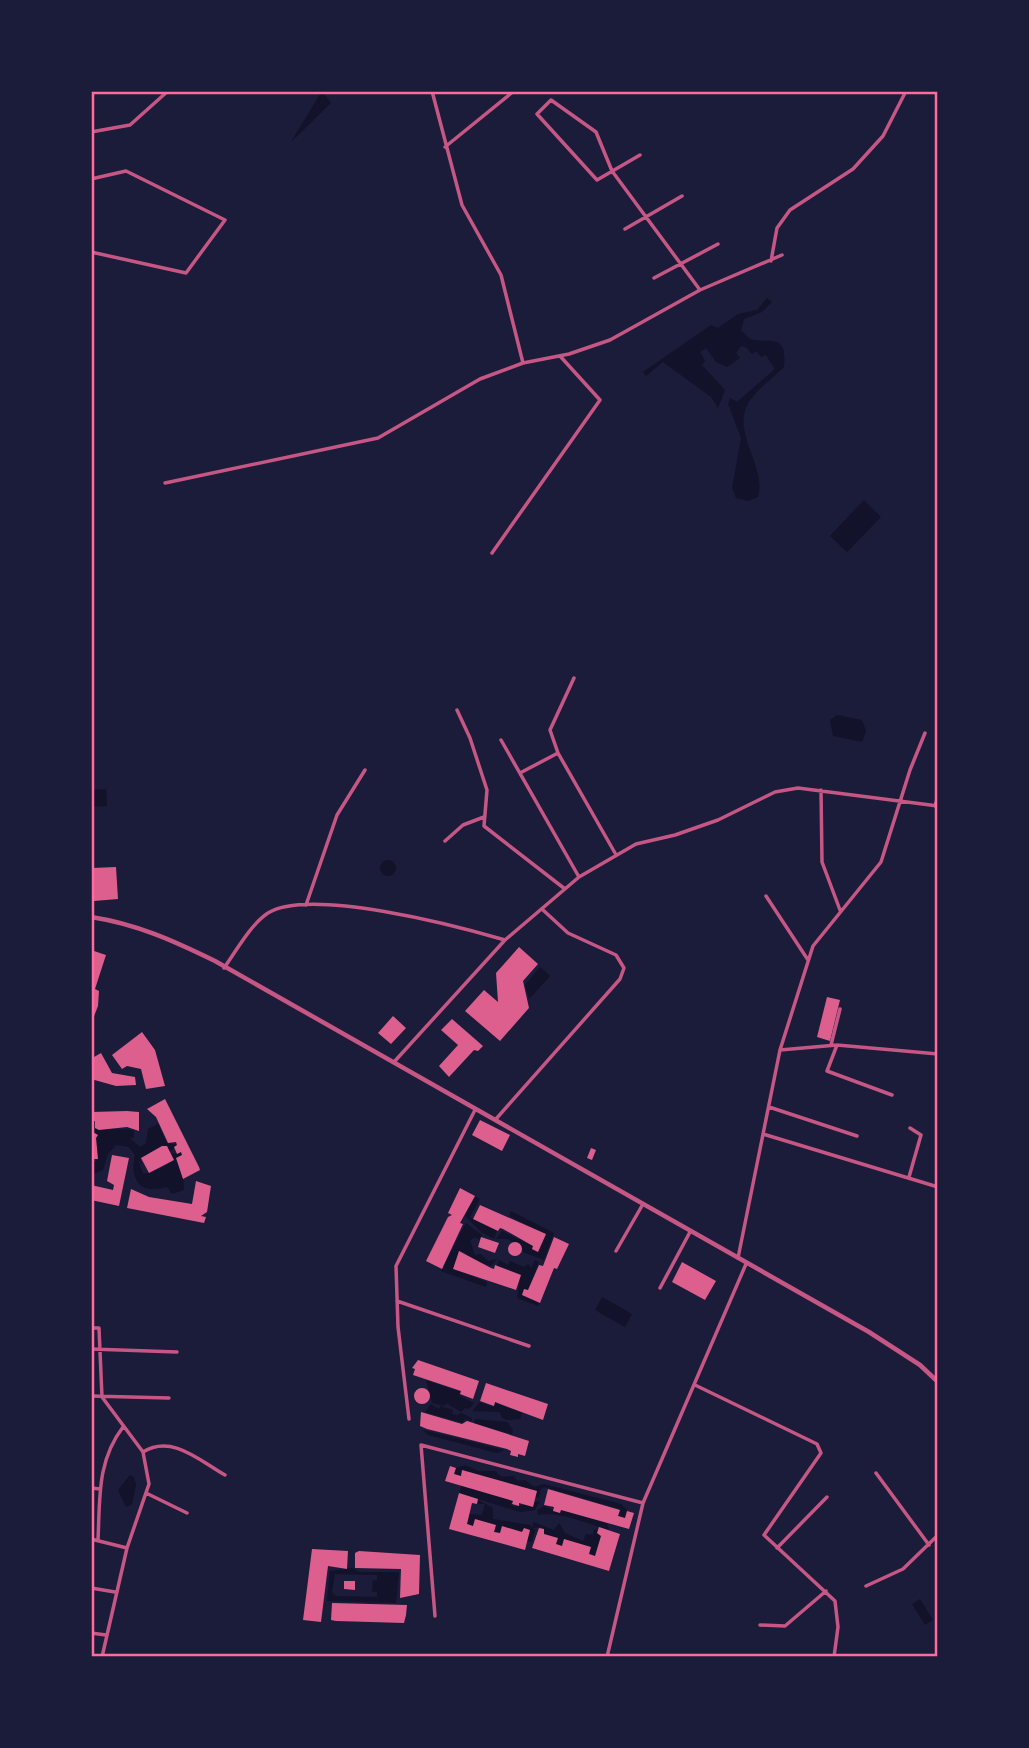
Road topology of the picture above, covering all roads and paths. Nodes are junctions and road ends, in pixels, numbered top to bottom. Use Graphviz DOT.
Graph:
graph roads {
  1 [pos="168,91"];
  2 [pos="432,91"];
  3 [pos="514,91"];
  4 [pos="906,91"];
  5 [pos="91,132"];
  6 [pos="446,146"];
  7 [pos="640,155"];
  8 [pos="612,171"];
  9 [pos="91,179"];
  10 [pos="682,196"];
  11 [pos="647,216"];
  12 [pos="625,229"];
  13 [pos="718,244"];
  14 [pos="91,252"];
  15 [pos="782,255"];
  16 [pos="771,261"];
  17 [pos="681,262"];
  18 [pos="654,278"];
  19 [pos="700,290"];
  20 [pos="559,356"];
  21 [pos="523,363"];
  22 [pos="165,483"];
  23 [pos="492,553"];
  24 [pos="574,678"];
  25 [pos="457,710"];
  26 [pos="925,733"];
  27 [pos="501,740"];
  28 [pos="558,753"];
  29 [pos="365,770"];
  30 [pos="520,773"];
  31 [pos="821,790"];
  32 [pos="938,796"];
  33 [pos="901,800"];
  34 [pos="936,806"];
  35 [pos="484,817"];
  36 [pos="445,841"];
  37 [pos="615,853"];
  38 [pos="579,877"];
  39 [pos="565,889"];
  40 [pos="766,896"];
  41 [pos="306,905"];
  42 [pos="543,910"];
  43 [pos="840,910"];
  44 [pos="91,917"];
  45 [pos="505,940"];
  46 [pos="808,960"];
  47 [pos="224,968"];
  48 [pos="840,1009"];
  49 [pos="831,1045"];
  50 [pos="837,1045"];
  51 [pos="780,1050"];
  52 [pos="938,1054"];
  53 [pos="393,1063"];
  54 [pos="892,1095"];
  55 [pos="769,1107"];
  56 [pos="475,1110"];
  57 [pos="496,1119"];
  58 [pos="910,1128"];
  59 [pos="763,1133"];
  60 [pos="857,1136"];
  61 [pos="909,1177"];
  62 [pos="938,1187"];
  63 [pos="643,1204"];
  64 [pos="690,1232"];
  65 [pos="616,1251"];
  66 [pos="738,1258"];
  67 [pos="746,1264"];
  68 [pos="660,1288"];
  69 [pos="397,1301"];
  70 [pos="91,1328"];
  71 [pos="528,1346"];
  72 [pos="91,1349"];
  73 [pos="100,1349"];
  74 [pos="177,1352"];
  75 [pos="938,1382"];
  76 [pos="695,1385"];
  77 [pos="91,1396"];
  78 [pos="102,1397"];
  79 [pos="169,1398"];
  80 [pos="409,1419"];
  81 [pos="123,1427"];
  82 [pos="143,1452"];
  83 [pos="876,1472"];
  84 [pos="225,1475"];
  85 [pos="91,1489"];
  86 [pos="100,1489"];
  87 [pos="146,1493"];
  88 [pos="827,1497"];
  89 [pos="643,1503"];
  90 [pos="187,1513"];
  91 [pos="938,1535"];
  92 [pos="91,1539"];
  93 [pos="98,1540"];
  94 [pos="929,1545"];
  95 [pos="127,1548"];
  96 [pos="777,1548"];
  97 [pos="866,1586"];
  98 [pos="91,1588"];
  99 [pos="826,1591"];
  100 [pos="115,1592"];
  101 [pos="435,1616"];
  102 [pos="760,1625"];
  103 [pos="91,1633"];
  104 [pos="106,1635"];
  105 [pos="102,1657"];
  106 [pos="607,1657"];
  107 [pos="834,1657"];
  1 -- 5 [label="street"];
  2 -- 6 [label="street"];
  3 -- 6 [label="street"];
  4 -- 16 [label="street"];
  6 -- 21 [label="street"];
  7 -- 8 [label="street"];
  8 -- 8 [label="street"];
  8 -- 11 [label="street"];
  9 -- 14 [label="street"];
  10 -- 11 [label="street"];
  11 -- 12 [label="street"];
  11 -- 17 [label="street"];
  13 -- 17 [label="street"];
  15 -- 16 [label="street"];
  16 -- 19 [label="street"];
  17 -- 18 [label="street"];
  17 -- 19 [label="street"];
  19 -- 20 [label="street"];
  20 -- 21 [label="street"];
  20 -- 23 [label="street"];
  21 -- 22 [label="street"];
  24 -- 28 [label="street"];
  25 -- 35 [label="street"];
  26 -- 33 [label="street"];
  27 -- 30 [label="street"];
  28 -- 30 [label="street"];
  28 -- 37 [label="street"];
  29 -- 41 [label="street"];
  30 -- 38 [label="street"];
  31 -- 33 [label="street"];
  31 -- 37 [label="street"];
  31 -- 43 [label="street"];
  32 -- 34 [label="street"];
  33 -- 34 [label="street"];
  33 -- 43 [label="street"];
  35 -- 36 [label="street"];
  35 -- 39 [label="street"];
  37 -- 38 [label="street"];
  38 -- 39 [label="street"];
  39 -- 42 [label="street"];
  40 -- 46 [label="street"];
  41 -- 45 [label="street"];
  41 -- 47 [label="street"];
  42 -- 45 [label="street"];
  42 -- 57 [label="street"];
  43 -- 46 [label="street"];
  44 -- 47 [label="street"];
  45 -- 53 [label="street"];
  46 -- 51 [label="street"];
  47 -- 53 [label="street"];
  48 -- 49 [label="street"];
  49 -- 50 [label="street"];
  49 -- 51 [label="street"];
  50 -- 52 [label="street"];
  50 -- 54 [label="street"];
  51 -- 55 [label="street"];
  53 -- 56 [label="street"];
  55 -- 59 [label="street"];
  55 -- 60 [label="street"];
  56 -- 57 [label="street"];
  56 -- 69 [label="street"];
  57 -- 63 [label="street"];
  58 -- 61 [label="street"];
  59 -- 61 [label="street"];
  59 -- 66 [label="street"];
  61 -- 62 [label="street"];
  63 -- 64 [label="street"];
  63 -- 65 [label="street"];
  64 -- 66 [label="street"];
  64 -- 68 [label="street"];
  66 -- 67 [label="street"];
  67 -- 75 [label="street"];
  67 -- 76 [label="street"];
  69 -- 71 [label="street"];
  69 -- 80 [label="street"];
  70 -- 73 [label="street"];
  72 -- 73 [label="street"];
  73 -- 74 [label="street"];
  73 -- 78 [label="street"];
  76 -- 89 [label="street"];
  76 -- 96 [label="street"];
  77 -- 78 [label="street"];
  78 -- 79 [label="street"];
  78 -- 81 [label="street"];
  81 -- 82 [label="street"];
  81 -- 86 [label="street"];
  82 -- 84 [label="street"];
  82 -- 87 [label="street"];
  83 -- 94 [label="street"];
  85 -- 86 [label="street"];
  86 -- 93 [label="street"];
  87 -- 90 [label="street"];
  87 -- 95 [label="street"];
  88 -- 96 [label="street"];
  89 -- 101 [label="street"];
  89 -- 106 [label="street"];
  91 -- 94 [label="street"];
  92 -- 93 [label="street"];
  93 -- 95 [label="street"];
  94 -- 97 [label="street"];
  95 -- 100 [label="street"];
  96 -- 99 [label="street"];
  98 -- 100 [label="street"];
  99 -- 102 [label="street"];
  99 -- 107 [label="street"];
  100 -- 104 [label="street"];
  103 -- 104 [label="street"];
  104 -- 105 [label="street"];
}
